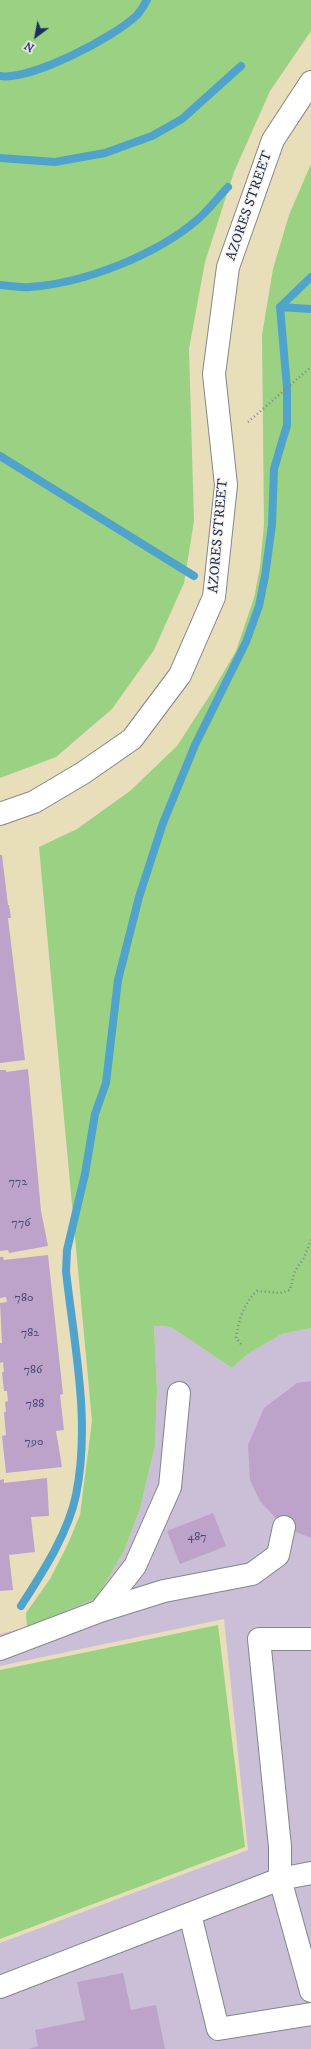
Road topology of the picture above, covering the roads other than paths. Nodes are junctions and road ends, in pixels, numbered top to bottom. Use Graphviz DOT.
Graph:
graph roads {
  1 [pos="311,82"];
  2 [pos="0,814"];
  3 [pos="179,1393"];
  4 [pos="284,1527"];
  5 [pos="100,1611"];
  6 [pos="311,1639"];
  7 [pos="0,1649"];
  8 [pos="311,1873"];
  9 [pos="280,1879"];
  10 [pos="190,1914"];
  11 [pos="0,1987"];
  12 [pos="311,1991"];
  13 [pos="311,2014"];
  1 -- 2 [label="street, AZORES STREET"];
  3 -- 5 [label="street"];
  4 -- 5 [label="street"];
  5 -- 7 [label="street"];
  6 -- 9 [label="street"];
  8 -- 9 [label="street"];
  9 -- 10 [label="street"];
  9 -- 12 [label="street"];
  10 -- 11 [label="street"];
  10 -- 13 [label="street"];
}
